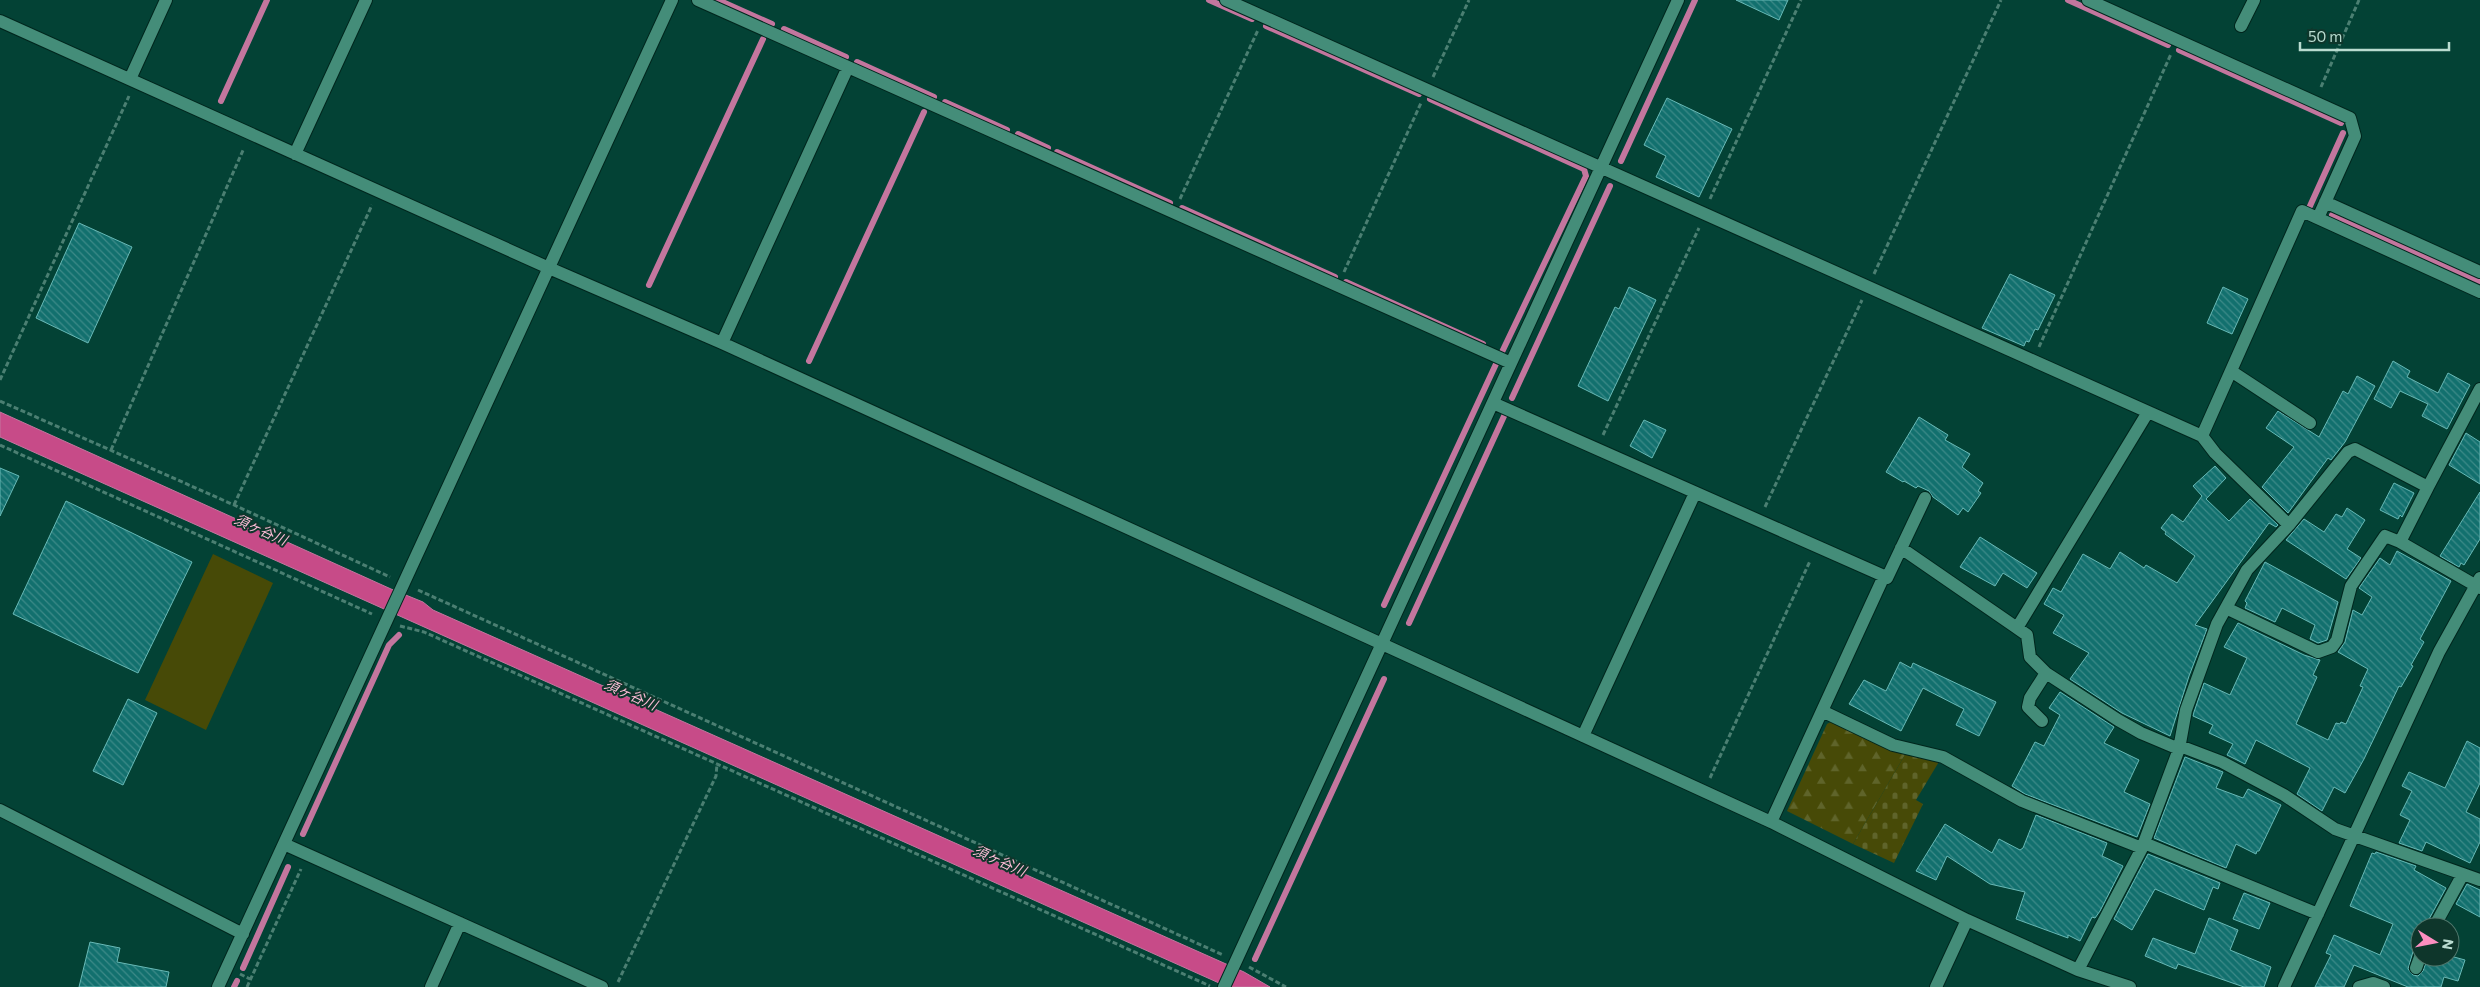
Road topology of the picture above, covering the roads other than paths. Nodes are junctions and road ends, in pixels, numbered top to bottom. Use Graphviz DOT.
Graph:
graph roads {
  1 [pos="166,0"];
  2 [pos="366,0"];
  3 [pos="672,0"];
  4 [pos="698,0"];
  5 [pos="1226,0"];
  6 [pos="1678,0"];
  7 [pos="2088,0"];
  8 [pos="2254,0"];
  9 [pos="0,21"];
  10 [pos="2241,26"];
  11 [pos="848,67"];
  12 [pos="133,80"];
  13 [pos="295,154"];
  14 [pos="1601,168"];
  15 [pos="2325,202"];
  16 [pos="2318,218"];
  17 [pos="549,268"];
  18 [pos="2480,272"];
  19 [pos="2480,292"];
  20 [pos="722,343"];
  21 [pos="1511,363"];
  22 [pos="2231,371"];
  23 [pos="2480,389"];
  24 [pos="1492,403"];
  25 [pos="2148,412"];
  26 [pos="2310,423"];
  27 [pos="2202,436"];
  28 [pos="2428,487"];
  29 [pos="1695,493"];
  30 [pos="1926,498"];
  31 [pos="2289,525"];
  32 [pos="2400,542"];
  33 [pos="1901,548"];
  34 [pos="1884,576"];
  35 [pos="2478,584"];
  36 [pos="2226,608"];
  37 [pos="2018,628"];
  38 [pos="1382,644"];
  39 [pos="2046,673"];
  40 [pos="1822,711"];
  41 [pos="2042,721"];
  42 [pos="1583,736"];
  43 [pos="2180,747"];
  44 [pos="0,810"];
  45 [pos="1771,822"];
  46 [pos="2355,835"];
  47 [pos="284,844"];
  48 [pos="2143,846"];
  49 [pos="2463,874"];
  50 [pos="2480,880"];
  51 [pos="2318,914"];
  52 [pos="2439,917"];
  53 [pos="1967,920"];
  54 [pos="460,923"];
  55 [pos="243,934"];
  56 [pos="2078,970"];
  57 [pos="218,987"];
  58 [pos="431,987"];
  59 [pos="601,987"];
  60 [pos="1224,987"];
  61 [pos="1936,987"];
  62 [pos="2130,987"];
  63 [pos="2284,987"];
  64 [pos="2359,987"];
  65 [pos="2384,987"];
  1 -- 12 [label="street"];
  2 -- 13 [label="street"];
  3 -- 17 [label="street"];
  4 -- 11 [label="street"];
  5 -- 14 [label="street"];
  6 -- 14 [label="street"];
  7 -- 15 [label="street"];
  8 -- 10 [label="street"];
  9 -- 12 [label="street"];
  11 -- 20 [label="street"];
  11 -- 21 [label="street"];
  12 -- 13 [label="street"];
  13 -- 17 [label="street"];
  14 -- 21 [label="street"];
  14 -- 25 [label="street"];
  15 -- 16 [label="street"];
  15 -- 18 [label="street"];
  16 -- 19 [label="street"];
  16 -- 22 [label="street"];
  17 -- 20 [label="street"];
  17 -- 47 [label="street"];
  20 -- 38 [label="street"];
  21 -- 24 [label="street"];
  22 -- 26 [label="street"];
  22 -- 27 [label="street"];
  23 -- 28 [label="street"];
  24 -- 29 [label="street"];
  24 -- 38 [label="street"];
  25 -- 27 [label="street"];
  25 -- 37 [label="street"];
  27 -- 31 [label="street"];
  28 -- 31 [label="street"];
  28 -- 32 [label="street"];
  29 -- 34 [label="street"];
  29 -- 42 [label="street"];
  30 -- 33 [label="street"];
  31 -- 36 [label="street"];
  32 -- 35 [label="street"];
  32 -- 36 [label="street"];
  33 -- 34 [label="street"];
  33 -- 37 [label="street"];
  34 -- 40 [label="street"];
  35 -- 46 [label="street"];
  36 -- 43 [label="street"];
  37 -- 39 [label="street"];
  38 -- 42 [label="street"];
  38 -- 60 [label="street"];
  39 -- 41 [label="street"];
  39 -- 43 [label="street"];
  40 -- 45 [label="street"];
  40 -- 48 [label="street"];
  42 -- 45 [label="street"];
  43 -- 46 [label="street"];
  43 -- 48 [label="street"];
  44 -- 55 [label="street"];
  45 -- 53 [label="street"];
  46 -- 49 [label="street"];
  46 -- 51 [label="street"];
  47 -- 54 [label="street"];
  47 -- 55 [label="street"];
  48 -- 51 [label="street"];
  48 -- 56 [label="street"];
  49 -- 50 [label="street"];
  49 -- 52 [label="street"];
  51 -- 63 [label="street"];
  53 -- 56 [label="street"];
  53 -- 61 [label="street"];
  54 -- 58 [label="street"];
  54 -- 59 [label="street"];
  55 -- 57 [label="street"];
  56 -- 62 [label="street"];
  64 -- 65 [label="street"];
}
